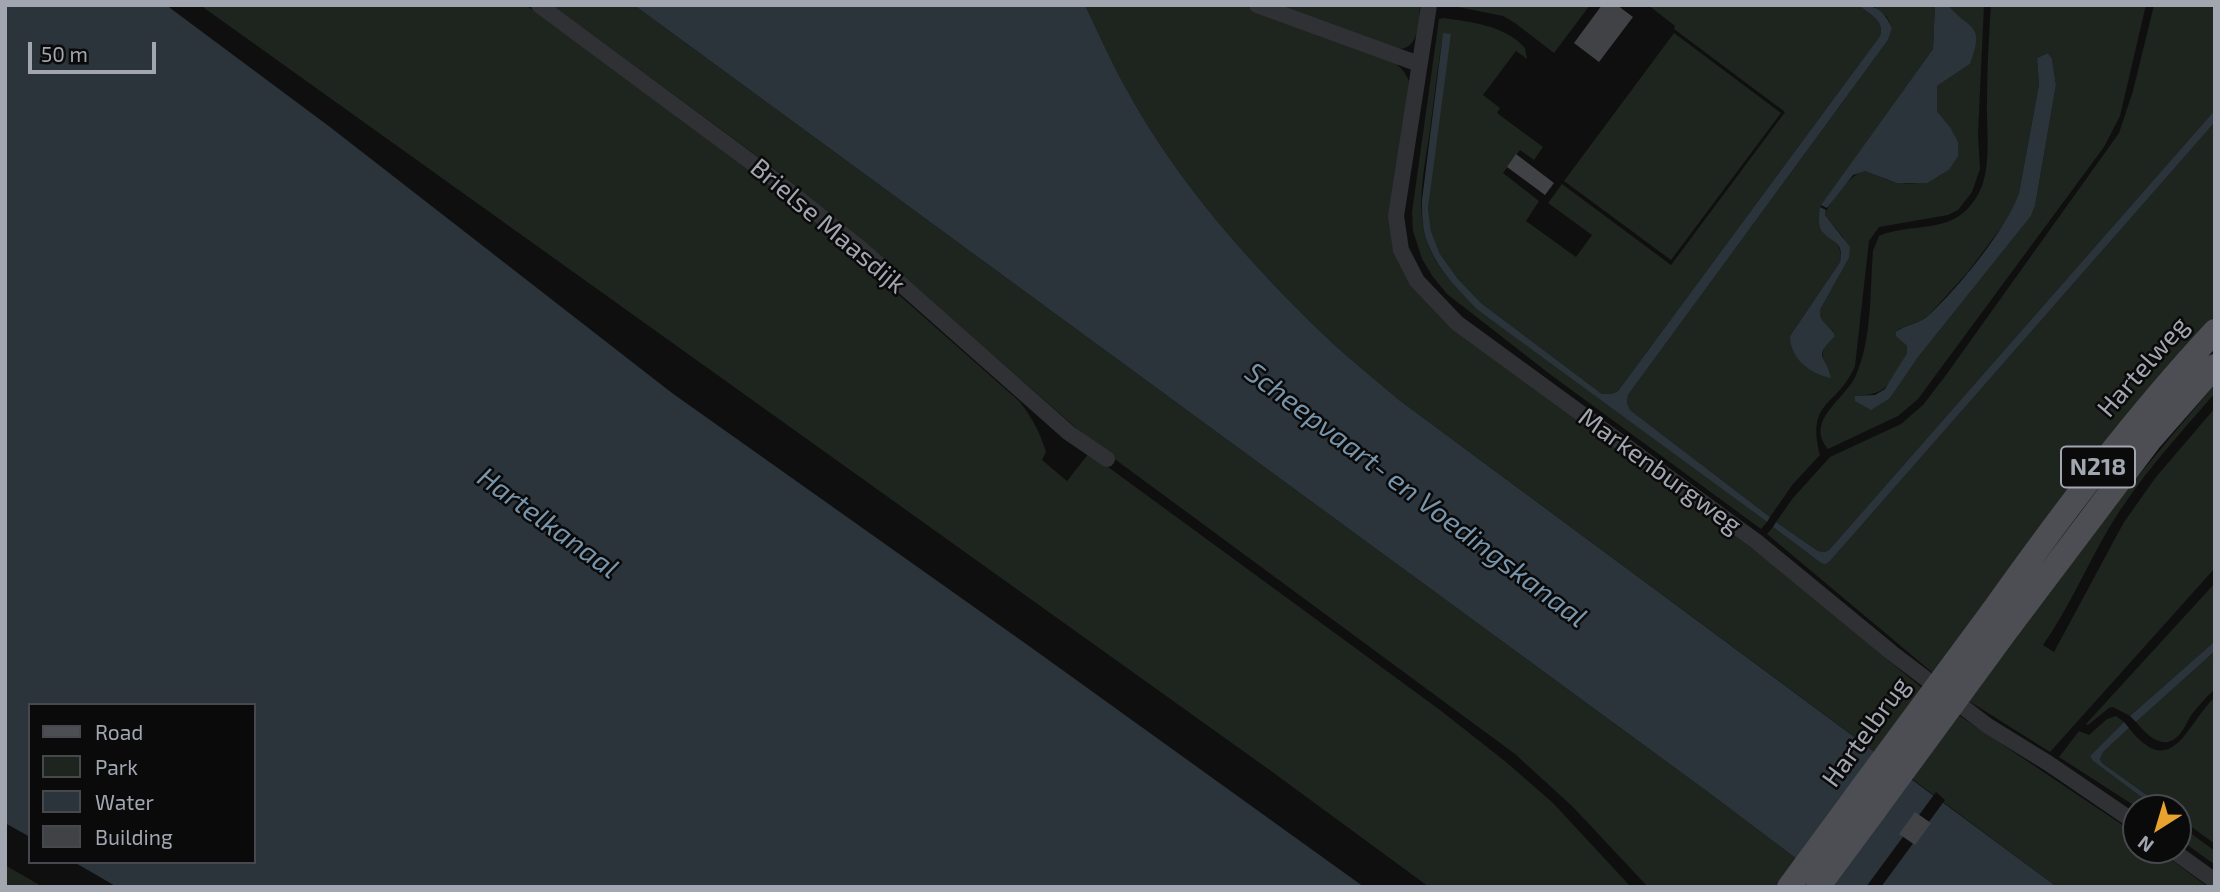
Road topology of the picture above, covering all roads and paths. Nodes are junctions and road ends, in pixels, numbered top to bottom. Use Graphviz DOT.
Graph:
graph roads {
  1 [pos="539,5"];
  2 [pos="1257,5"];
  3 [pos="1429,5"];
  4 [pos="1419,64"];
  5 [pos="2215,331"];
  6 [pos="2215,366"];
  7 [pos="1107,459"];
  8 [pos="2001,619"];
  9 [pos="2122,813"];
  10 [pos="2191,864"];
  11 [pos="2215,881"];
  12 [pos="1788,887"];
  13 [pos="1818,887"];
  1 -- 7 [label="street, Brielse Maasdijk"];
  2 -- 4 [label="street"];
  3 -- 4 [label="street, Markenburgweg"];
  4 -- 9 [label="street, Markenburgweg"];
  5 -- 8 [label="main road, Hartelweg / N218"];
  6 -- 8 [label="main road, Hartelweg / N218"];
  8 -- 12 [label="main road, Hartelbrug / N218, bridge"];
  8 -- 13 [label="main road, Hartelbrug / N218, bridge"];
  10 -- 11 [label="street"];
}
